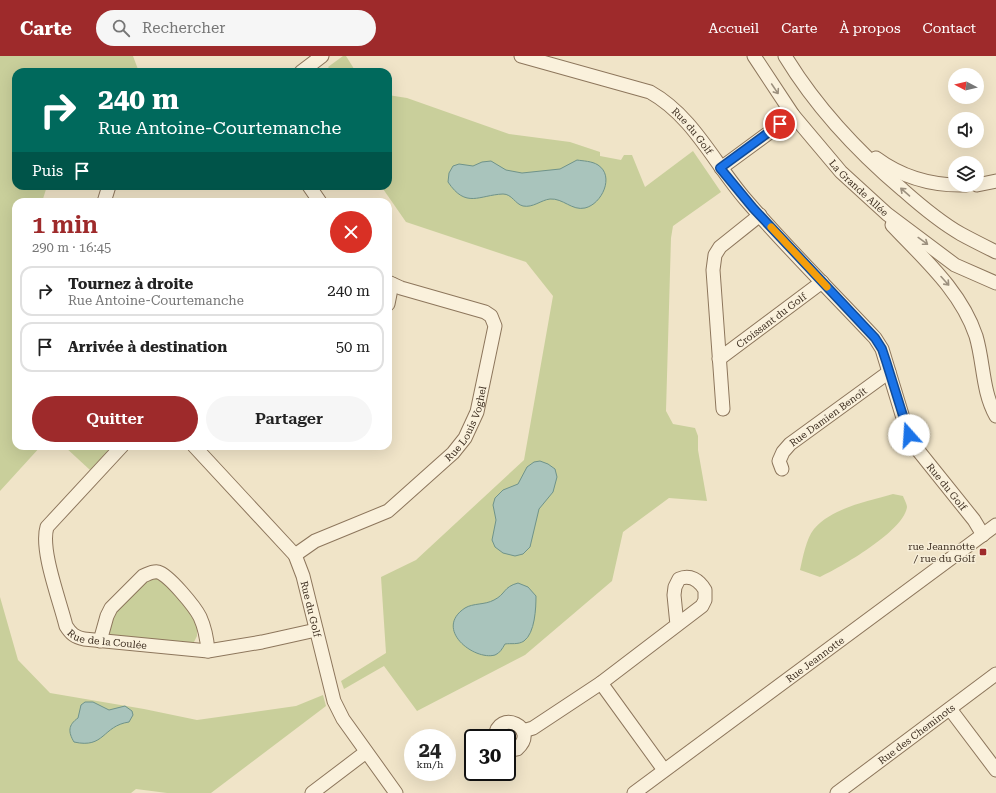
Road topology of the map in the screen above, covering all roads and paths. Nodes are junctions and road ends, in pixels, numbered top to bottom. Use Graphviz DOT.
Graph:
graph roads {
  1 [pos="322,56"];
  2 [pos="521,56"];
  3 [pos="754,56"];
  4 [pos="785,56"];
  5 [pos="306,68"];
  6 [pos="792,115"];
  7 [pos="848,138"];
  8 [pos="720,168"];
  9 [pos="841,172"];
  10 [pos="996,181"];
  11 [pos="948,184"];
  12 [pos="984,184"];
  13 [pos="760,215"];
  14 [pos="996,252"];
  15 [pos="822,282"];
  16 [pos="996,283"];
  17 [pos="392,284"];
  18 [pos="720,359"];
  19 [pos="889,372"];
  20 [pos="723,409"];
  21 [pos="996,416"];
  22 [pos="118,450"];
  23 [pos="198,450"];
  24 [pos="782,469"];
  25 [pos="996,525"];
  26 [pos="983,535"];
  27 [pos="295,555"];
  28 [pos="677,624"];
  29 [pos="316,630"];
  30 [pos="100,641"];
  31 [pos="208,651"];
  32 [pos="996,674"];
  33 [pos="601,683"];
  34 [pos="950,709"];
  35 [pos="498,729"];
  36 [pos="523,732"];
  37 [pos="516,749"];
  38 [pos="366,752"];
  39 [pos="664,770"];
  40 [pos="996,770"];
  41 [pos="312,793"];
  42 [pos="396,793"];
  43 [pos="634,793"];
  44 [pos="837,793"];
  1 -- 5 [label="street"];
  2 -- 8 [label="street, Rue du Golf"];
  3 -- 6 [label="street, La Grande Allée, one-way"];
  4 -- 7 [label="street"];
  6 -- 8 [label="street"];
  6 -- 9 [label="street, La Grande Allée"];
  7 -- 11 [label="street"];
  14 -- 7 [label="street, one-way"];
  8 -- 13 [label="street, Rue du Golf"];
  9 -- 16 [label="street, La Grande Allée, one-way"];
  9 -- 21 [label="street, one-way"];
  10 -- 12 [label="street"];
  13 -- 15 [label="street, Rue du Golf"];
  13 -- 18 [label="street"];
  15 -- 18 [label="street, Croissant du Golf"];
  15 -- 19 [label="street, Rue du Golf"];
  17 -- 27 [label="street, Rue Louis Voghel"];
  18 -- 20 [label="street"];
  19 -- 24 [label="street, Rue Damien Benoît"];
  19 -- 26 [label="street, Rue du Golf"];
  22 -- 30 [label="street, Rue de la Coulée"];
  23 -- 27 [label="street, Rue du Golf"];
  25 -- 26 [label="street, Rue Jeannotte"];
  26 -- 39 [label="street, Rue Jeannotte"];
  27 -- 29 [label="street, Rue du Golf"];
  28 -- 33 [label="street"];
  29 -- 31 [label="street, Rue de la Coulée"];
  29 -- 38 [label="street, Rue du Golf"];
  30 -- 31 [label="street, Rue de la Coulée"];
  30 -- 31 [label="street"];
  32 -- 34 [label="street, Rue des Cheminots"];
  33 -- 36 [label="street"];
  33 -- 39 [label="street"];
  34 -- 40 [label="street"];
  34 -- 44 [label="street, Rue des Cheminots"];
  35 -- 36 [label="street"];
  36 -- 37 [label="street"];
  38 -- 41 [label="street"];
  38 -- 42 [label="street, Rue du Golf"];
  39 -- 43 [label="street, Rue Jeannotte"];
}
